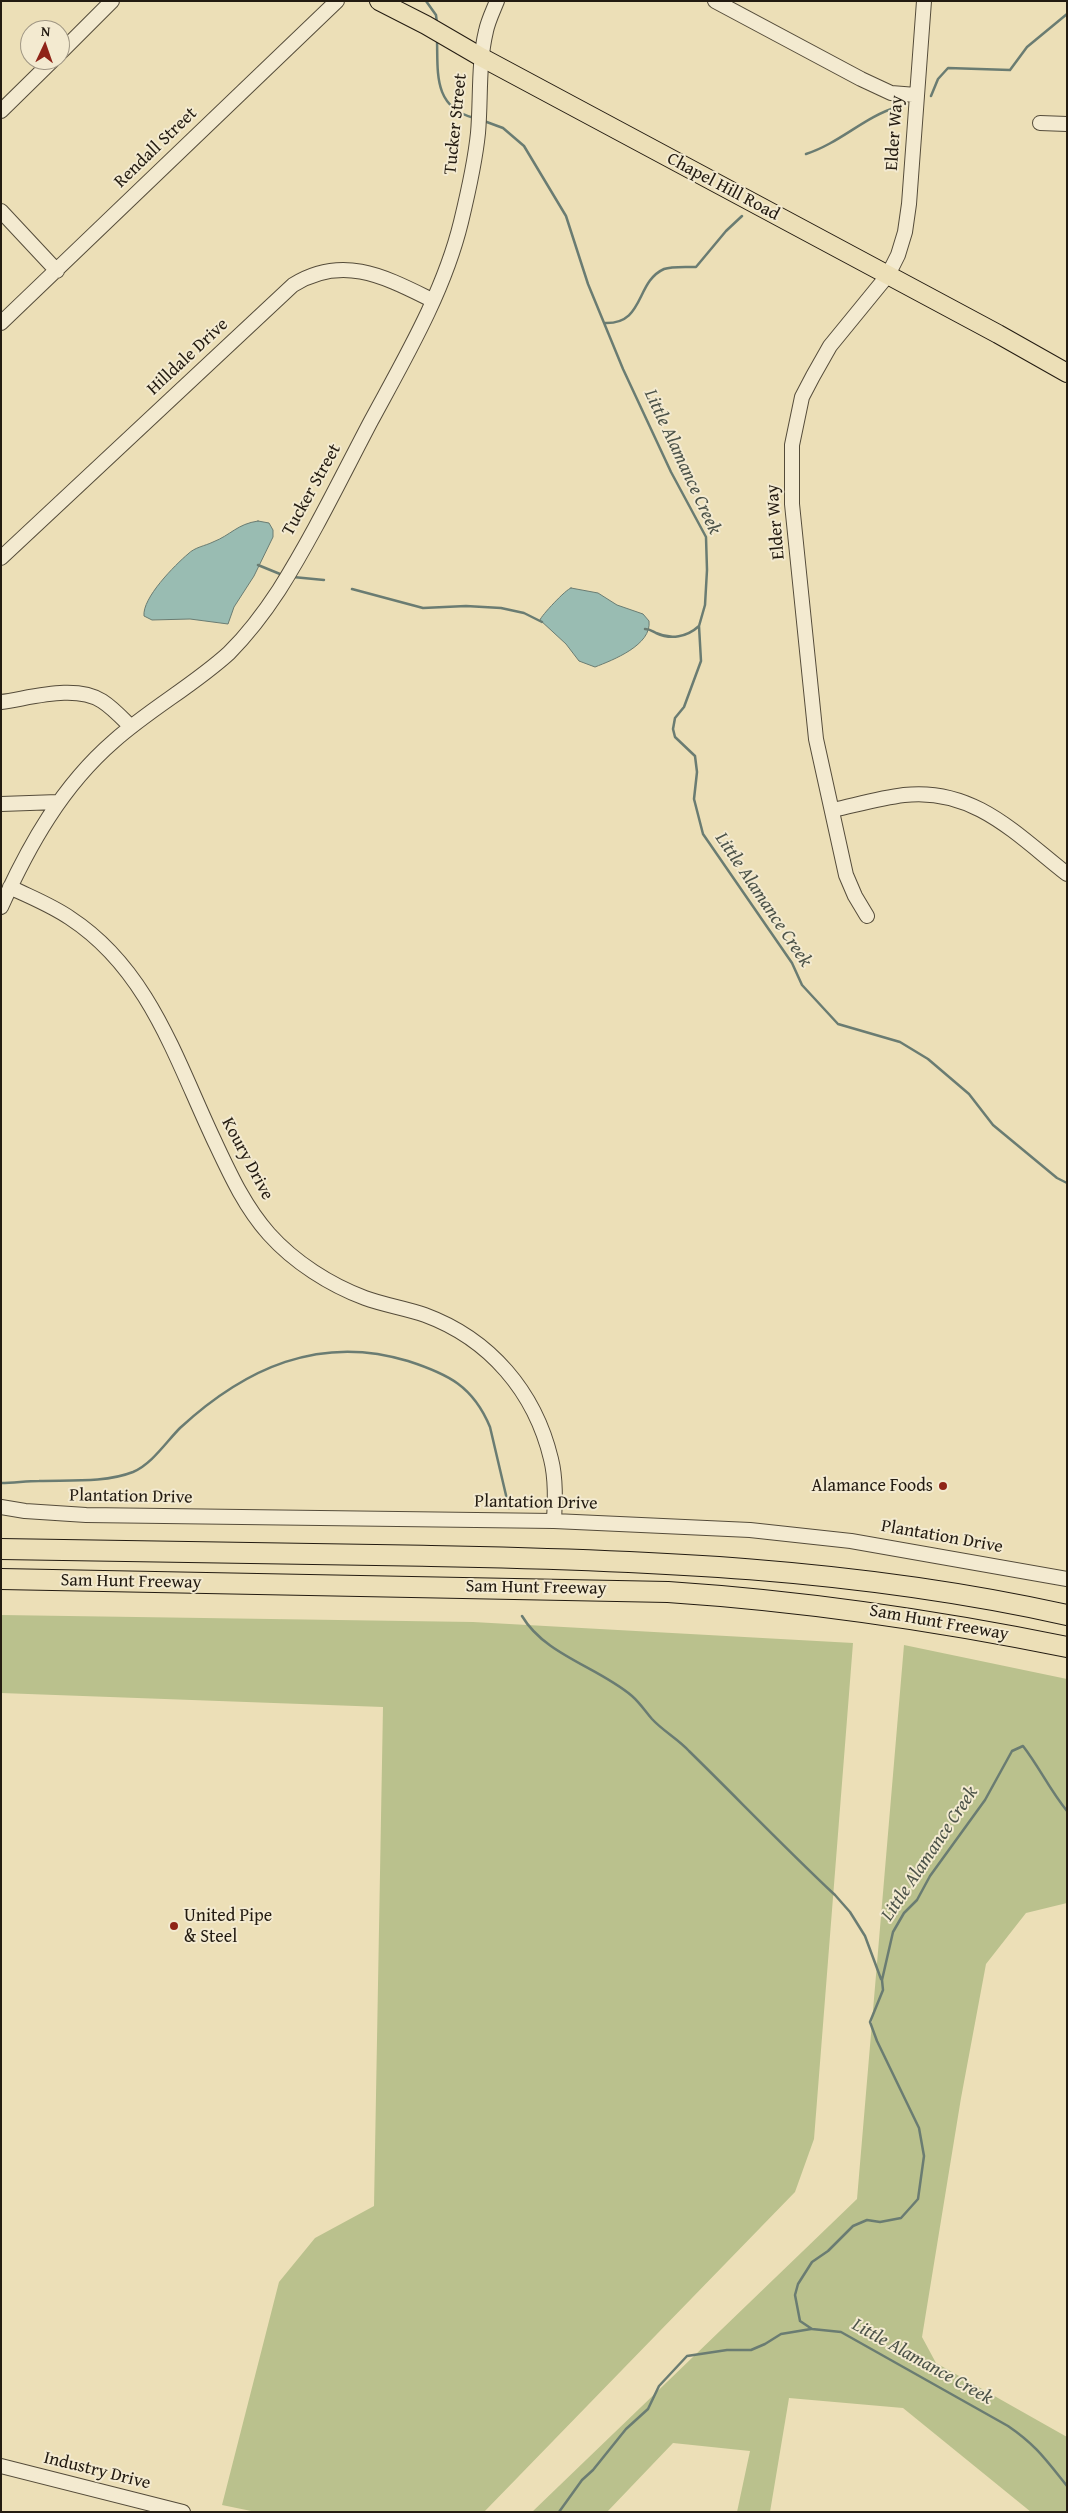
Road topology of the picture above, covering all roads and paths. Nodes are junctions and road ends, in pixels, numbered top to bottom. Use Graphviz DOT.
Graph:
graph roads {
  1 [pos="112,1"];
  2 [pos="337,1"];
  3 [pos="379,1"];
  4 [pos="497,1"];
  5 [pos="715,1"];
  6 [pos="924,1"];
  7 [pos="70,43"];
  8 [pos="481,57"];
  9 [pos="43,70"];
  10 [pos="916,95"];
  11 [pos="1,111"];
  12 [pos="1040,122"];
  13 [pos="1067,124"];
  14 [pos="1,212"];
  15 [pos="57,271"];
  16 [pos="888,275"];
  17 [pos="432,300"];
  18 [pos="1,322"];
  19 [pos="1067,373"];
  20 [pos="1,558"];
  21 [pos="1,702"];
  22 [pos="131,727"];
  23 [pos="58,802"];
  24 [pos="1,804"];
  25 [pos="833,810"];
  26 [pos="1067,874"];
  27 [pos="10,887"];
  28 [pos="1,908"];
  29 [pos="867,916"];
  30 [pos="1,1507"];
  31 [pos="554,1522"];
  32 [pos="1,1549"];
  33 [pos="1067,1579"];
  34 [pos="1,1580"];
  35 [pos="1067,1616"];
  36 [pos="1067,1647"];
  37 [pos="1,2466"];
  38 [pos="183,2512"];
  1 -- 7 [label="street"];
  2 -- 15 [label="street, Rendall Street"];
  3 -- 8 [label="main road, Chapel Hill Road"];
  4 -- 8 [label="street, Tucker Street"];
  5 -- 10 [label="street"];
  6 -- 10 [label="street, Elder Way"];
  8 -- 16 [label="main road, Chapel Hill Road"];
  8 -- 17 [label="street, Tucker Street"];
  9 -- 11 [label="street"];
  10 -- 16 [label="street, Elder Way"];
  12 -- 13 [label="street"];
  14 -- 15 [label="street"];
  15 -- 18 [label="street, Rendall Street"];
  16 -- 19 [label="main road, Chapel Hill Road"];
  16 -- 25 [label="street, Elder Way"];
  17 -- 20 [label="street, Hilldale Drive"];
  17 -- 22 [label="street, Tucker Street"];
  21 -- 22 [label="street"];
  22 -- 23 [label="street, Tucker Street"];
  23 -- 24 [label="street"];
  23 -- 27 [label="street, Tucker Street"];
  25 -- 26 [label="street"];
  25 -- 29 [label="street, Elder Way"];
  27 -- 28 [label="street, Tucker Street"];
  27 -- 31 [label="street, Koury Drive"];
  30 -- 31 [label="street, Plantation Drive"];
  31 -- 33 [label="street, Plantation Drive"];
  32 -- 35 [label="highway, Sam Hunt Freeway"];
  34 -- 36 [label="highway, Sam Hunt Freeway"];
  37 -- 38 [label="street, Industry Drive"];
}
